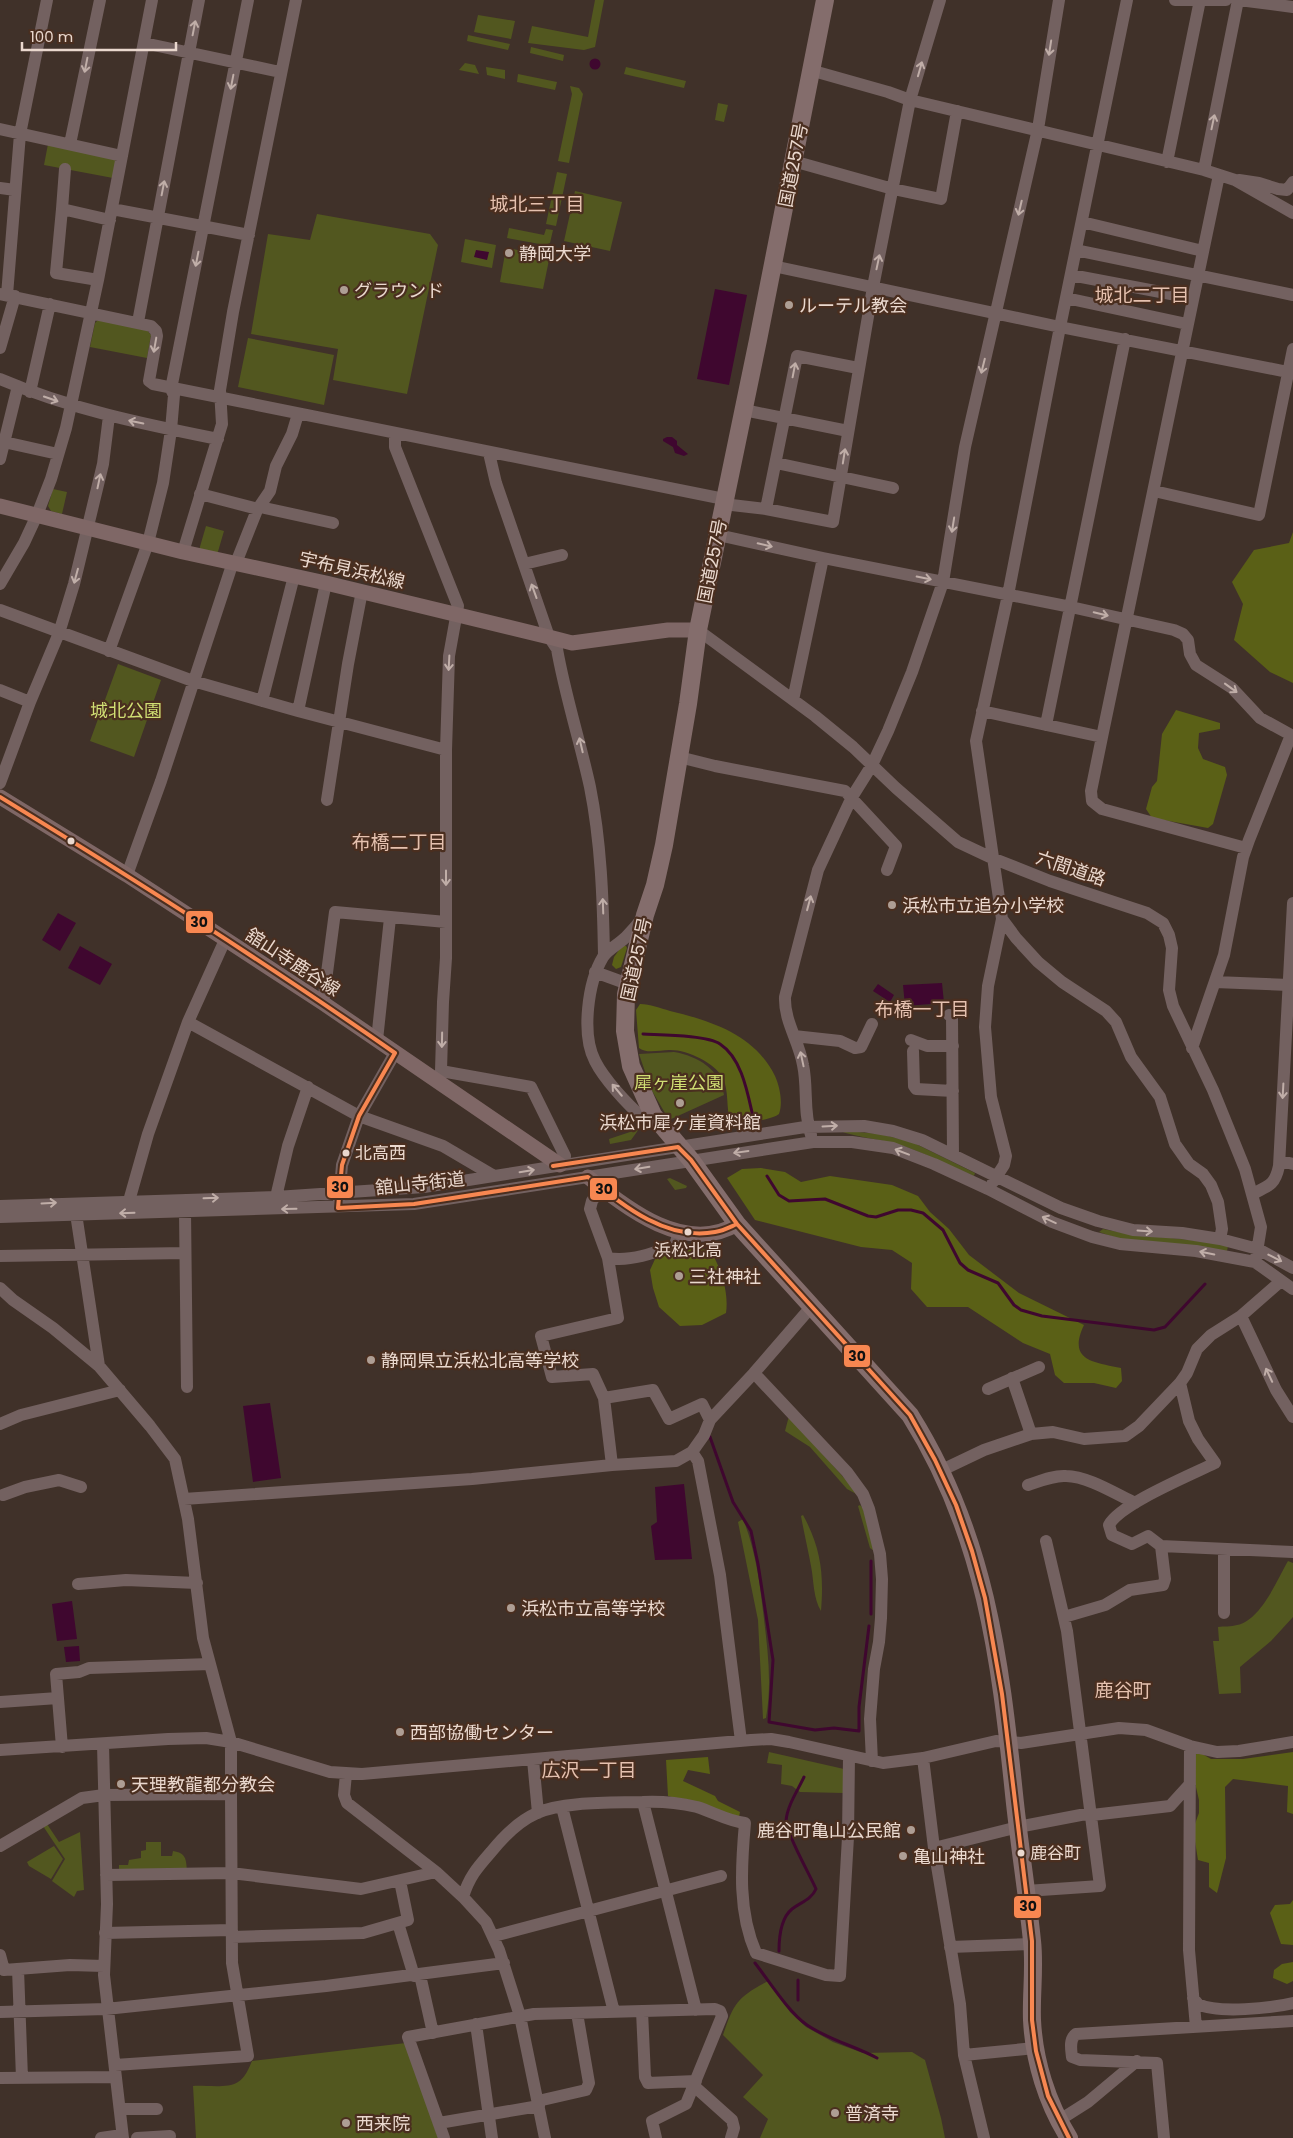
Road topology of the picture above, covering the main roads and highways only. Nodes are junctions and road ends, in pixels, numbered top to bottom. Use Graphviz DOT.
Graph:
graph roads {
  1 [pos="825,0"];
  2 [pos="0,506"];
  3 [pos="698,630"];
  4 [pos="0,797"];
  5 [pos="562,1161"];
  6 [pos="588,1177"];
  7 [pos="737,1224"];
  8 [pos="1069,2138"];
  1 -- 3 [label="highway, 国道257号"];
  2 -- 3 [label="main road, 宇布見浜松線"];
  3 -- 7 [label="highway, 国道257号"];
  4 -- 5 [label="main road, 舘山寺鹿谷線"];
  6 -- 7 [label="main road"];
  7 -- 8 [label="highway, 国道257号"];
}
